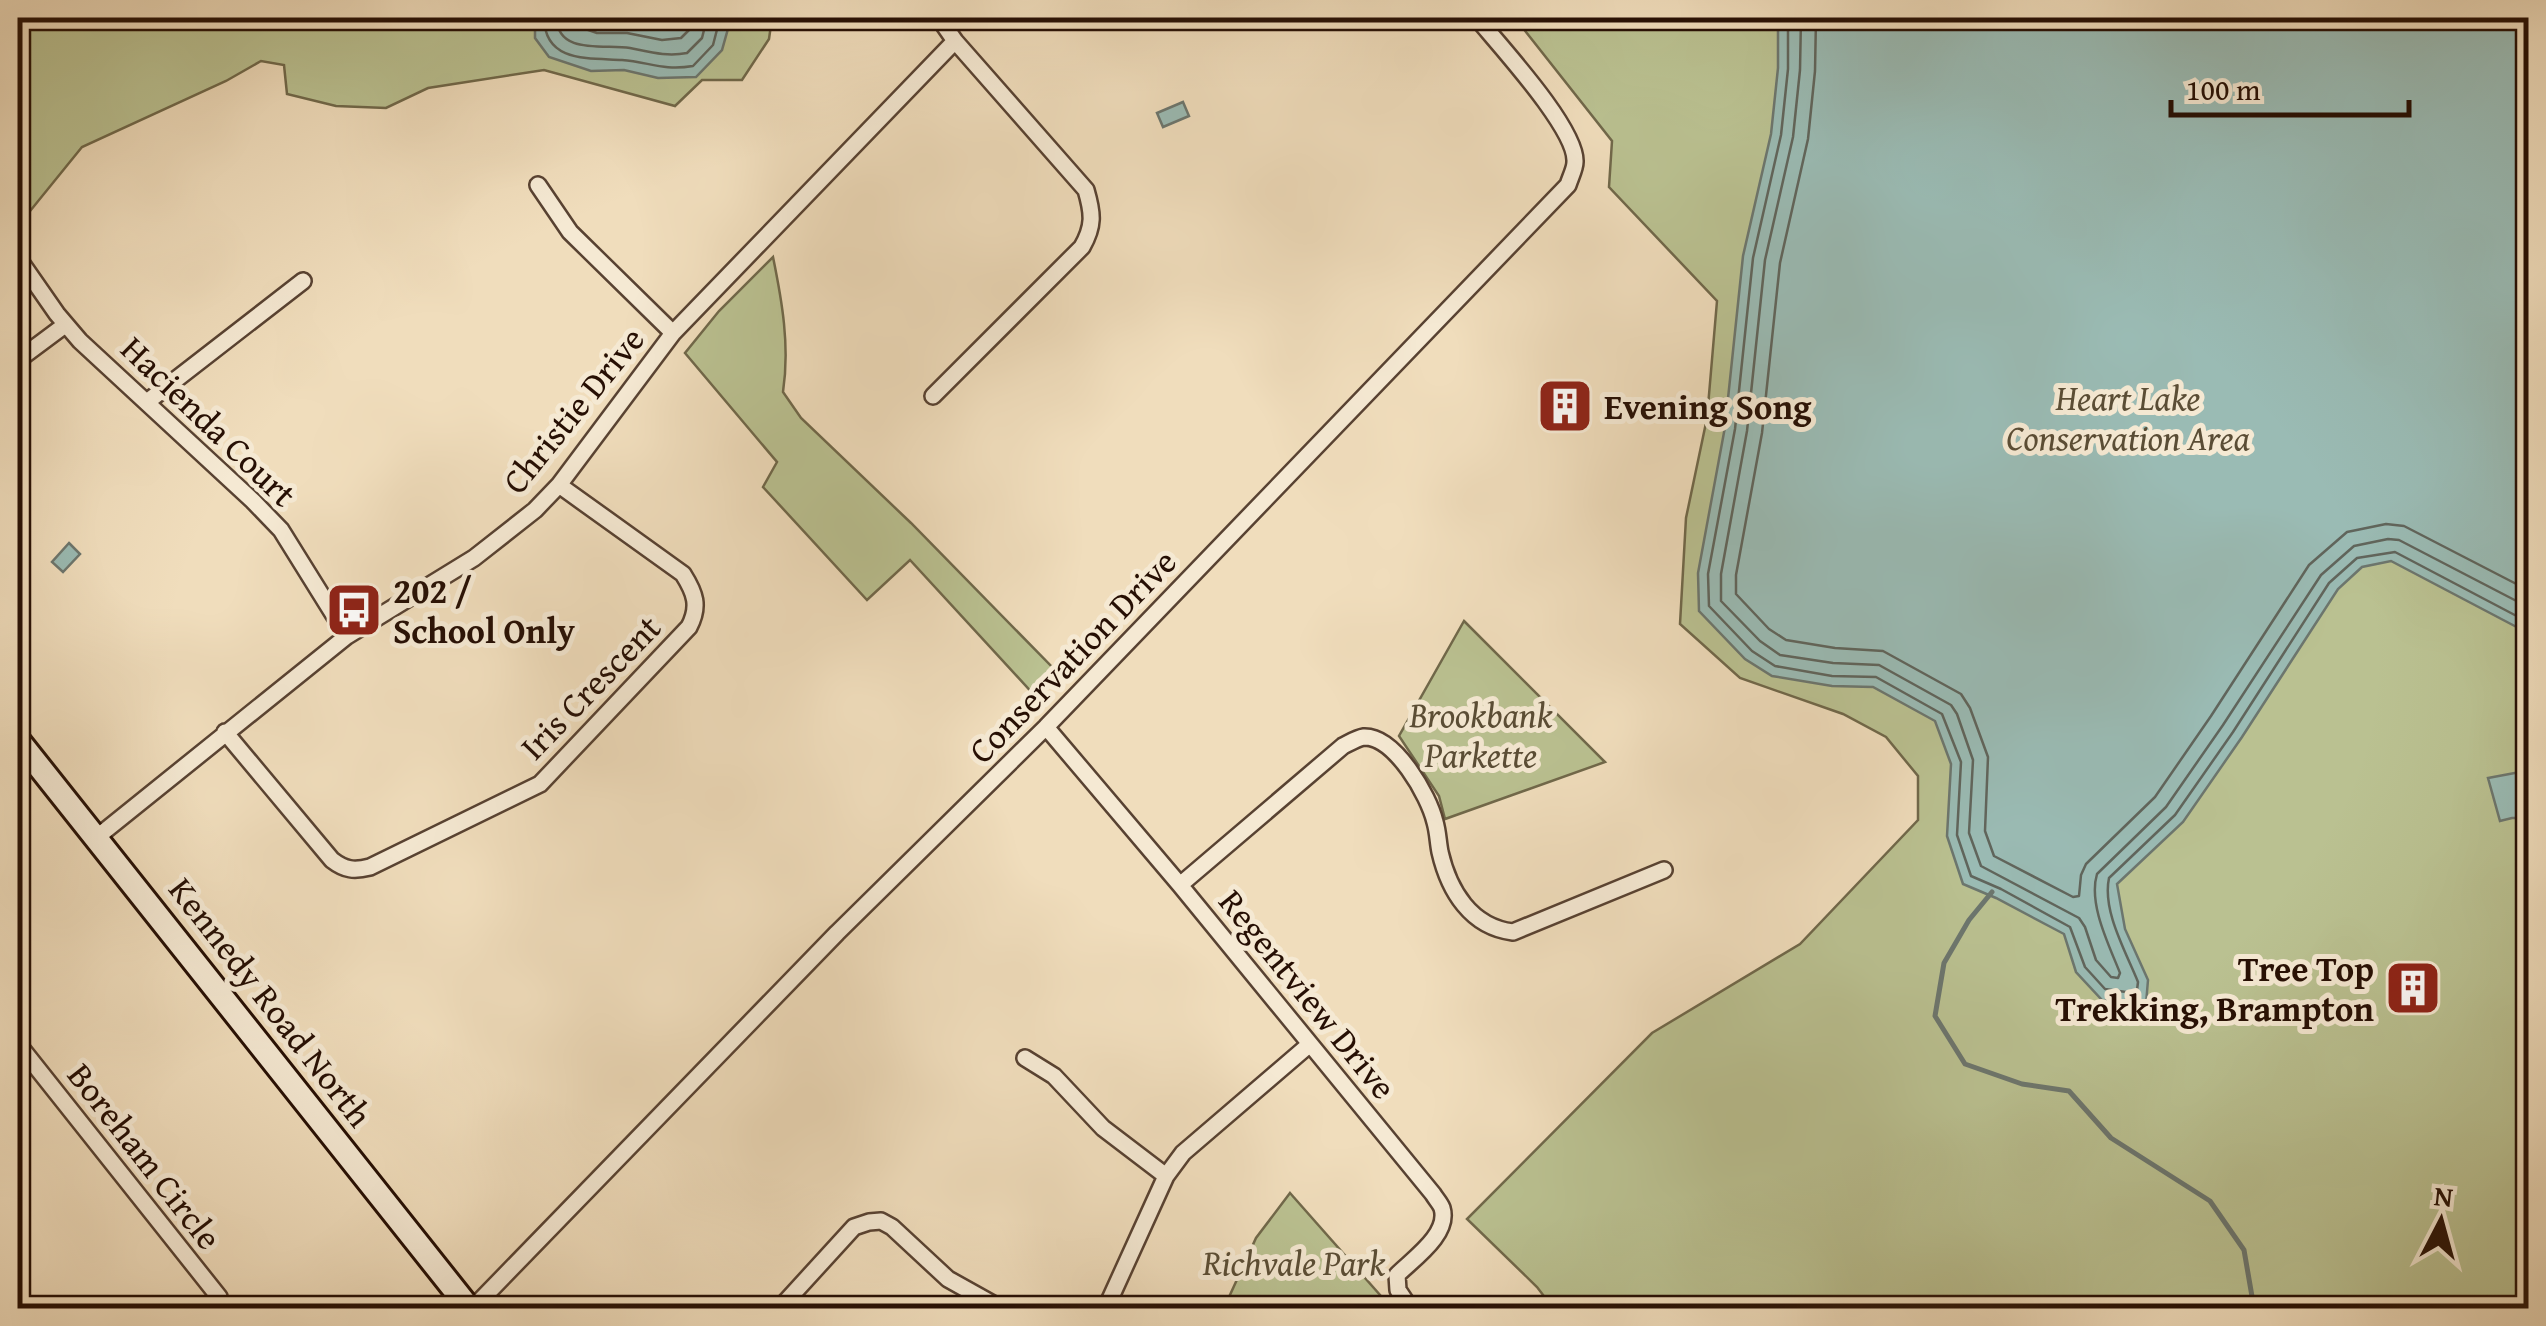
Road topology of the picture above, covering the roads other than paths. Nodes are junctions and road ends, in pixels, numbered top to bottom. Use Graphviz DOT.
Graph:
graph roads {
  1 [pos="939,18"];
  2 [pos="1477,18"];
  3 [pos="956,40"];
  4 [pos="538,185"];
  5 [pos="18,258"];
  6 [pos="303,282"];
  7 [pos="66,325"];
  8 [pos="674,333"];
  9 [pos="18,360"];
  10 [pos="933,396"];
  11 [pos="148,402"];
  12 [pos="559,484"];
  13 [pos="347,636"];
  14 [pos="1046,728"];
  15 [pos="225,732"];
  16 [pos="18,740"];
  17 [pos="96,838"];
  18 [pos="1664,870"];
  19 [pos="1180,885"];
  20 [pos="18,1044"];
  21 [pos="1310,1044"];
  22 [pos="1025,1058"];
  23 [pos="1166,1176"];
  24 [pos="221,1308"];
  25 [pos="471,1308"];
  26 [pos="780,1308"];
  27 [pos="1000,1308"];
  28 [pos="1106,1308"];
  29 [pos="1410,1308"];
  1 -- 3 [label="street"];
  2 -- 14 [label="street, Conservation Drive"];
  3 -- 8 [label="street, Christie Drive"];
  3 -- 10 [label="street"];
  4 -- 8 [label="street"];
  5 -- 7 [label="street, Hacienda Court"];
  6 -- 11 [label="street"];
  7 -- 9 [label="street"];
  7 -- 11 [label="street, Hacienda Court"];
  8 -- 12 [label="street, Christie Drive"];
  11 -- 13 [label="street, Hacienda Court"];
  12 -- 13 [label="street, Christie Drive"];
  12 -- 15 [label="street, Iris Crescent"];
  13 -- 15 [label="street, Christie Drive"];
  14 -- 19 [label="street, Regentview Drive"];
  14 -- 25 [label="street, Conservation Drive"];
  15 -- 17 [label="street, Christie Drive"];
  16 -- 17 [label="main road, Kennedy Road North"];
  17 -- 25 [label="main road, Kennedy Road North"];
  18 -- 19 [label="street"];
  19 -- 21 [label="street, Regentview Drive"];
  20 -- 24 [label="street, Boreham Circle"];
  21 -- 23 [label="street"];
  21 -- 29 [label="street, Regentview Drive"];
  22 -- 23 [label="street"];
  23 -- 28 [label="street"];
  26 -- 27 [label="street"];
}
